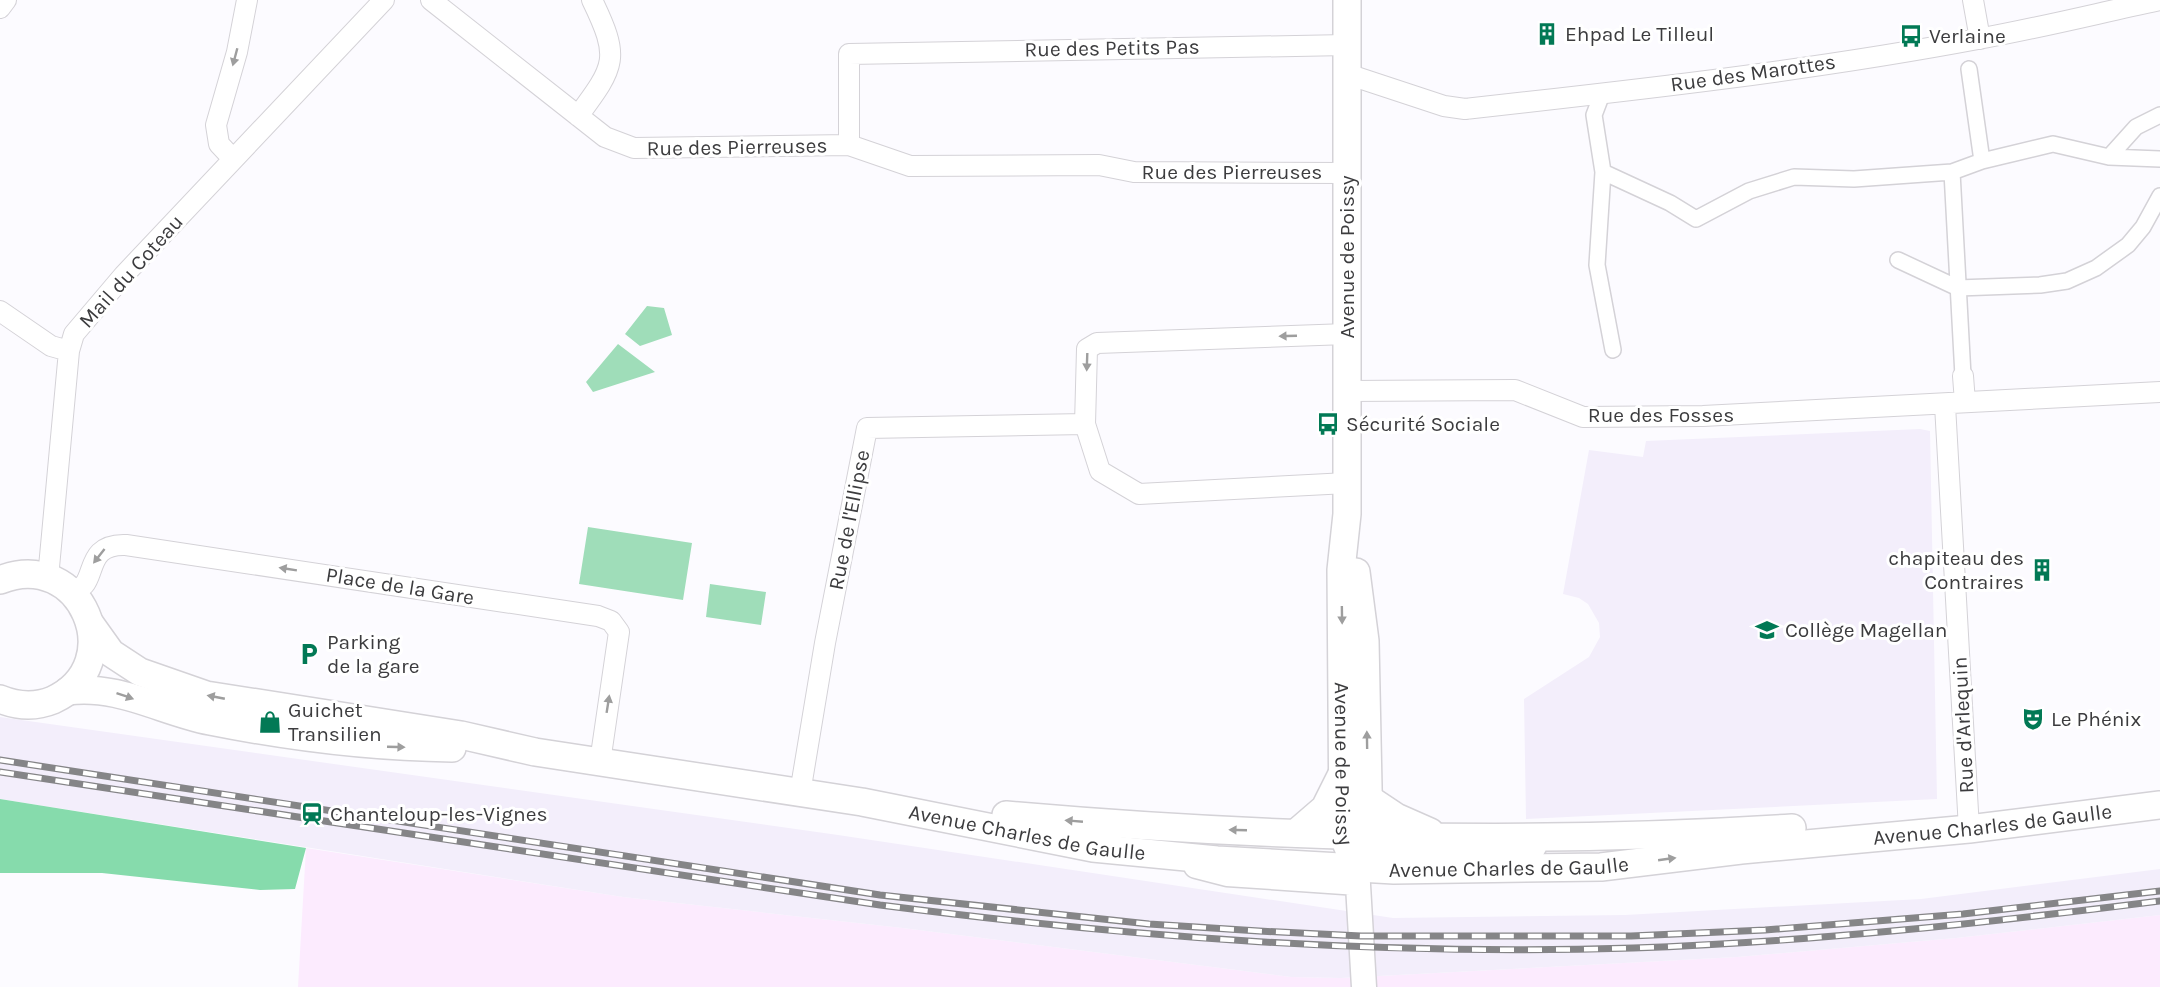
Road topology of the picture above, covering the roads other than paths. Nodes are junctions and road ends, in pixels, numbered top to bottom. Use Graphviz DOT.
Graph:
graph roads {
  1 [pos="6,0"];
  2 [pos="247,0"];
  3 [pos="384,0"];
  4 [pos="431,0"];
  5 [pos="592,0"];
  6 [pos="1347,0"];
  7 [pos="1973,0"];
  8 [pos="2160,0"];
  9 [pos="0,8"];
  10 [pos="1980,39"];
  11 [pos="1347,45"];
  12 [pos="1969,69"];
  13 [pos="1347,75"];
  14 [pos="1602,94"];
  15 [pos="2160,115"];
  16 [pos="578,116"];
  17 [pos="849,145"];
  18 [pos="2109,157"];
  19 [pos="233,159"];
  20 [pos="2160,159"];
  21 [pos="1982,161"];
  22 [pos="1603,172"];
  23 [pos="1952,172"];
  24 [pos="1347,173"];
  25 [pos="2160,196"];
  26 [pos="1898,260"];
  27 [pos="1958,288"];
  28 [pos="0,311"];
  29 [pos="1347,334"];
  30 [pos="1613,350"];
  31 [pos="69,351"];
  32 [pos="1963,376"];
  33 [pos="1347,391"];
  34 [pos="2160,392"];
  35 [pos="1965,402"];
  36 [pos="1945,405"];
  37 [pos="1085,424"];
  38 [pos="1347,483"];
  39 [pos="1347,514"];
  40 [pos="0,580"];
  41 [pos="58,584"];
  42 [pos="91,625"];
  43 [pos="68,691"];
  44 [pos="0,699"];
  45 [pos="535,752"];
  46 [pos="600,762"];
  47 [pos="1343,772"];
  48 [pos="2160,791"];
  49 [pos="800,793"];
  50 [pos="1369,799"];
  51 [pos="862,802"];
  52 [pos="2160,804"];
  53 [pos="1968,822"];
  54 [pos="1296,833"];
  55 [pos="1439,836"];
  56 [pos="1574,837"];
  57 [pos="1357,854"];
  58 [pos="1153,855"];
  59 [pos="1364,987"];
  1 -- 9 [label="street"];
  2 -- 19 [label="street, one-way"];
  3 -- 19 [label="street, Mail du Coteau"];
  4 -- 16 [label="street, Rue des Pierreuses"];
  5 -- 16 [label="street"];
  6 -- 11 [label="main road, Avenue de Poissy"];
  7 -- 10 [label="street"];
  8 -- 10 [label="street, Rue des Marottes"];
  10 -- 14 [label="street, Rue des Marottes"];
  11 -- 13 [label="main road, Avenue de Poissy"];
  11 -- 17 [label="street, Rue des Petits Pas"];
  12 -- 21 [label="street"];
  13 -- 14 [label="street, Rue des Marottes"];
  13 -- 24 [label="main road, Avenue de Poissy"];
  14 -- 22 [label="street"];
  15 -- 18 [label="street"];
  16 -- 17 [label="street, Rue des Pierreuses"];
  17 -- 24 [label="street, Rue des Pierreuses"];
  18 -- 20 [label="street"];
  18 -- 21 [label="street"];
  19 -- 31 [label="street, Mail du Coteau"];
  21 -- 23 [label="street"];
  22 -- 23 [label="street"];
  22 -- 30 [label="street"];
  23 -- 27 [label="street"];
  24 -- 29 [label="main road, Avenue de Poissy"];
  25 -- 27 [label="street"];
  26 -- 27 [label="street"];
  27 -- 32 [label="street"];
  28 -- 31 [label="street"];
  29 -- 33 [label="main road, Avenue de Poissy"];
  29 -- 37 [label="street, one-way"];
  31 -- 41 [label="street, Mail du Coteau"];
  32 -- 35 [label="street"];
  33 -- 36 [label="street, Rue des Fosses"];
  33 -- 38 [label="main road, Avenue de Poissy"];
  34 -- 35 [label="street, Rue des Fosses"];
  35 -- 36 [label="street, Rue des Fosses"];
  36 -- 53 [label="street, Rue d'Arlequin"];
  37 -- 38 [label="street"];
  37 -- 49 [label="street, Rue de l'Ellipse"];
  38 -- 39 [label="main road, Avenue de Poissy"];
  39 -- 47 [label="main road, Avenue de Poissy, one-way"];
  50 -- 39 [label="main road, Avenue de Poissy, one-way"];
  40 -- 41 [label="main road"];
  41 -- 42 [label="main road, Avenue Charles de Gaulle"];
  46 -- 41 [label="street, Place de la Gare, one-way"];
  42 -- 43 [label="main road"];
  45 -- 42 [label="main road, Avenue Charles de Gaulle, one-way"];
  43 -- 44 [label="main road"];
  43 -- 45 [label="main road, Avenue Charles de Gaulle, one-way"];
  45 -- 46 [label="main road, Avenue Charles de Gaulle"];
  46 -- 49 [label="main road, Avenue Charles de Gaulle"];
  47 -- 54 [label="main road"];
  47 -- 57 [label="main road, Avenue de Poissy"];
  48 -- 53 [label="main road, Avenue Charles de Gaulle"];
  49 -- 51 [label="main road, Avenue Charles de Gaulle"];
  50 -- 55 [label="main road"];
  50 -- 57 [label="main road, Avenue de Poissy"];
  54 -- 51 [label="main road, Avenue Charles de Gaulle, one-way"];
  51 -- 58 [label="main road, Avenue Charles de Gaulle"];
  52 -- 53 [label="main road, Avenue Charles de Gaulle"];
  53 -- 56 [label="main road, Avenue Charles de Gaulle"];
  57 -- 53 [label="main road, Avenue Charles de Gaulle, one-way"];
  54 -- 57 [label="main road, Avenue Charles de Gaulle"];
  55 -- 56 [label="main road, Avenue Charles de Gaulle"];
  55 -- 57 [label="main road, Avenue Charles de Gaulle"];
  56 -- 57 [label="street"];
  57 -- 58 [label="main road, Avenue Charles de Gaulle"];
  57 -- 58 [label="street"];
  57 -- 59 [label="street"];
}
